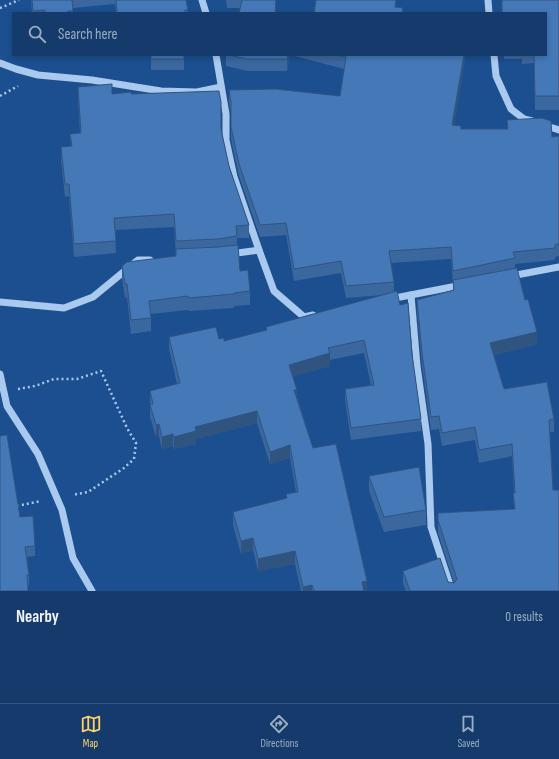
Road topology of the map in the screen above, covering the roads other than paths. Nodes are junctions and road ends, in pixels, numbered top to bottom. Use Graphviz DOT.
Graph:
graph roads {
  1 [pos="202,0"];
  2 [pos="488,0"];
  3 [pos="206,12"];
  4 [pos="489,12"];
  5 [pos="216,56"];
  6 [pos="494,56"];
  7 [pos="0,62"];
  8 [pos="221,87"];
  9 [pos="559,130"];
  10 [pos="259,250"];
  11 [pos="225,255"];
  12 [pos="160,259"];
  13 [pos="559,267"];
  14 [pos="504,277"];
  15 [pos="473,283"];
  16 [pos="411,295"];
  17 [pos="380,301"];
  18 [pos="0,302"];
  19 [pos="319,314"];
  20 [pos="0,374"];
  21 [pos="92,591"];
  22 [pos="452,591"];
  1 -- 3 [label="street"];
  2 -- 4 [label="street"];
  5 -- 8 [label="street"];
  6 -- 9 [label="street"];
  7 -- 8 [label="street"];
  8 -- 10 [label="street"];
  10 -- 11 [label="street"];
  10 -- 19 [label="street"];
  12 -- 18 [label="street"];
  13 -- 14 [label="street"];
  15 -- 16 [label="street"];
  16 -- 17 [label="street"];
  16 -- 22 [label="street"];
  20 -- 21 [label="street"];
}
